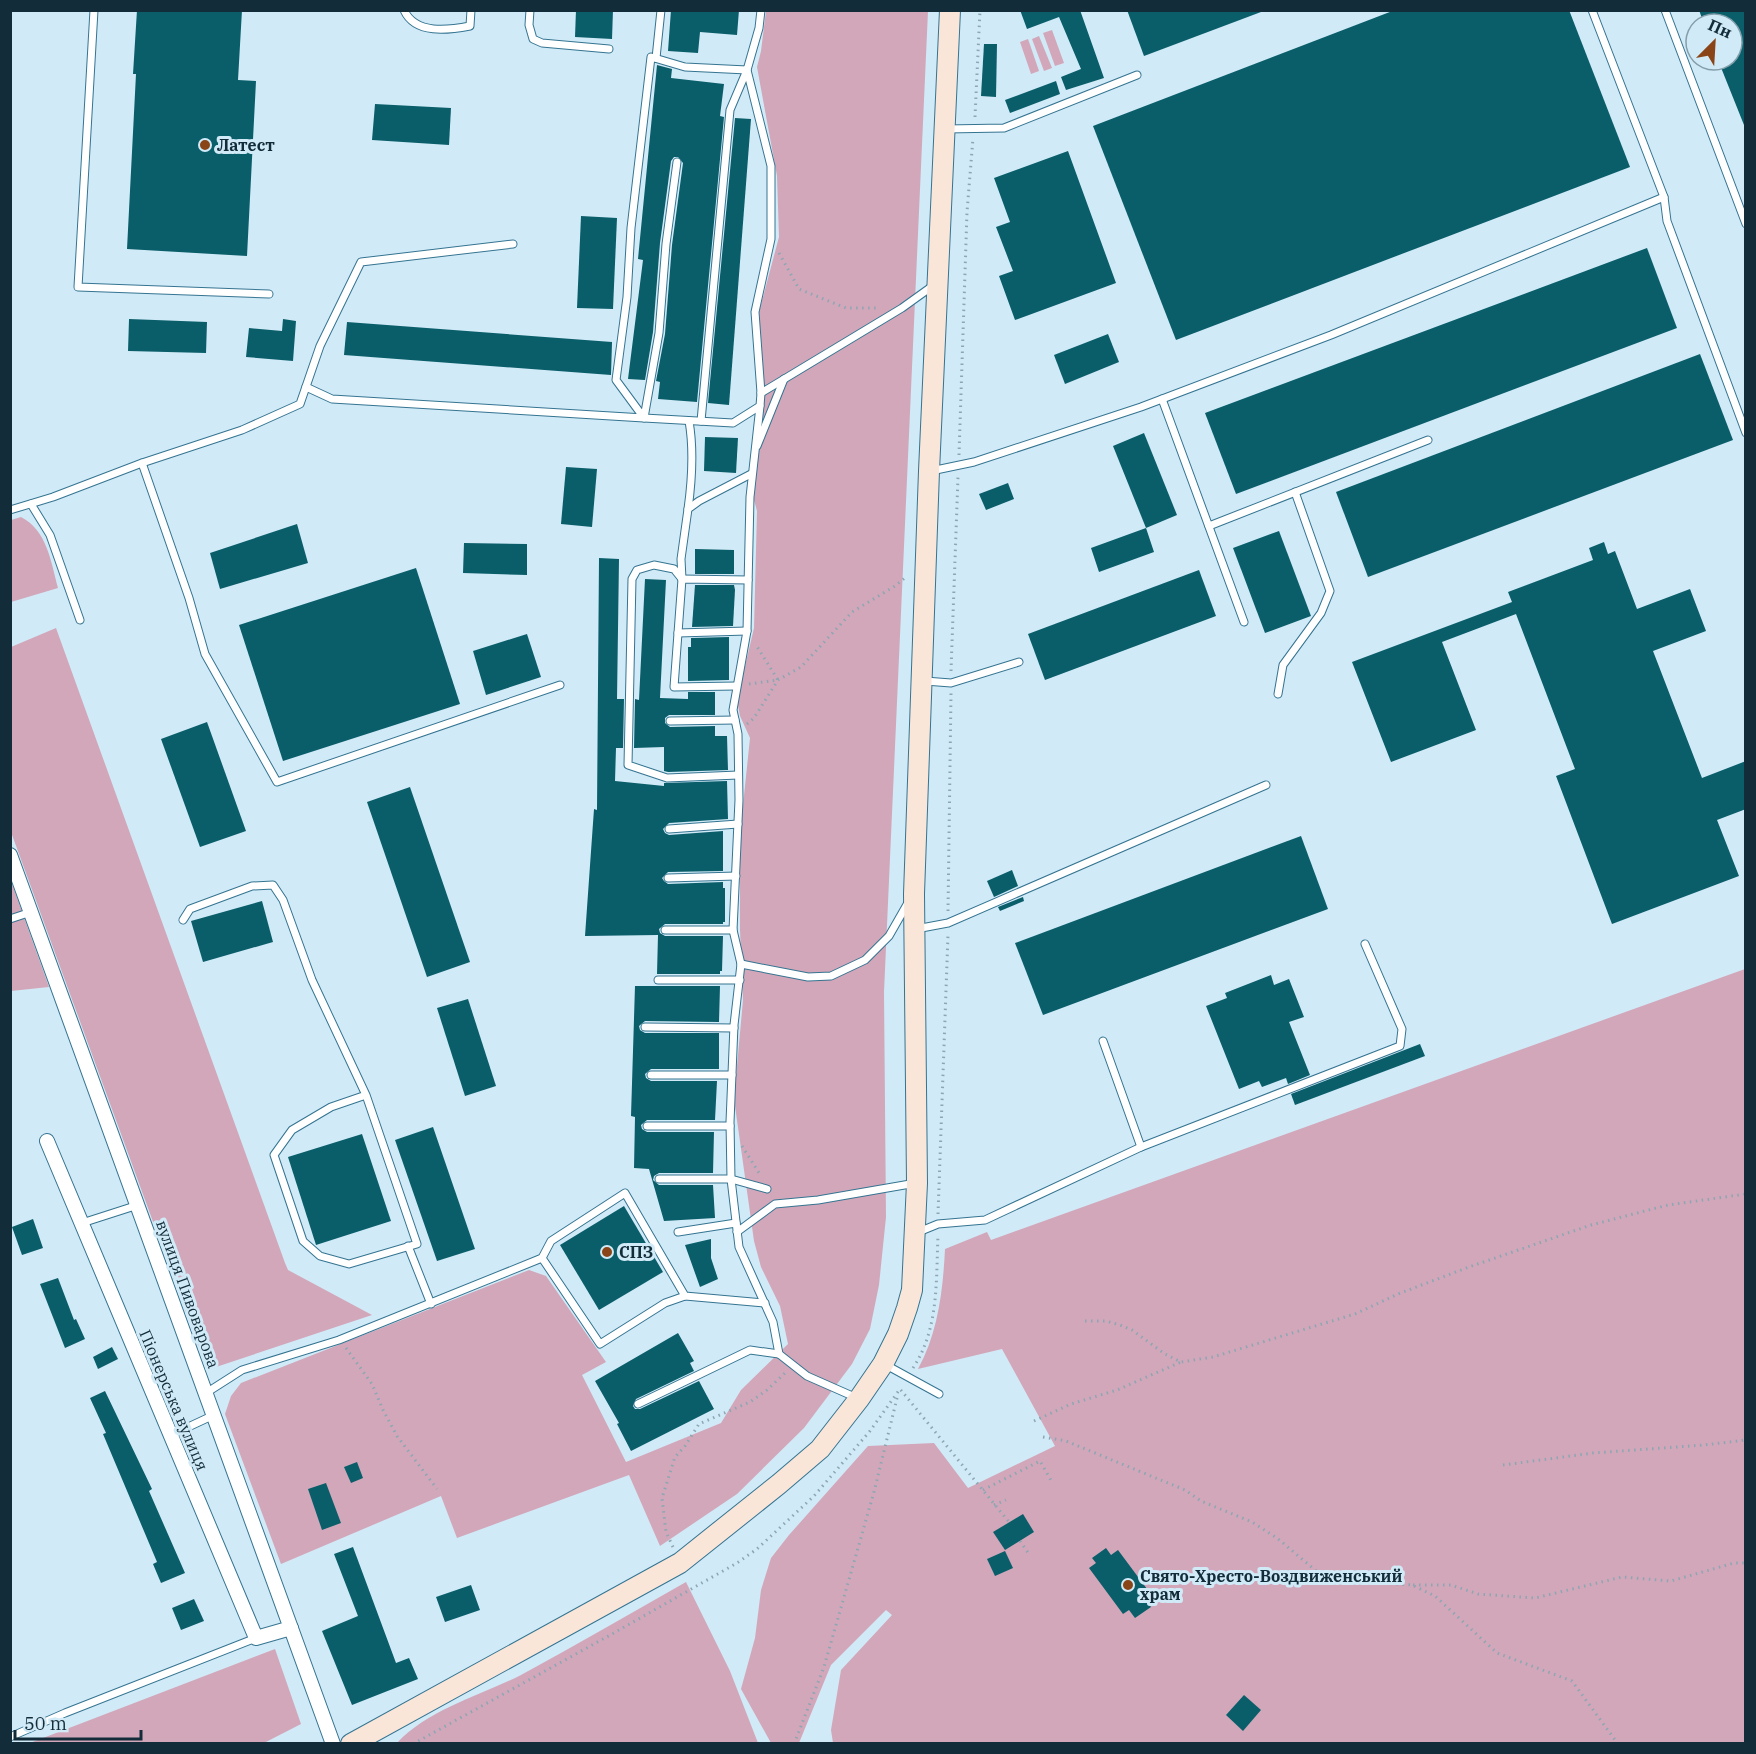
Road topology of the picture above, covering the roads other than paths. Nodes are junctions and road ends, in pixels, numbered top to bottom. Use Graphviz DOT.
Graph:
graph roads {
  1 [pos="94,10"];
  2 [pos="404,10"];
  3 [pos="471,10"];
  4 [pos="530,10"];
  5 [pos="661,10"];
  6 [pos="760,10"];
  7 [pos="950,10"];
  8 [pos="1592,10"];
  9 [pos="1665,10"];
  10 [pos="609,49"];
  11 [pos="656,58"];
  12 [pos="747,70"];
  13 [pos="1137,75"];
  14 [pos="944,129"];
  15 [pos="677,162"];
  16 [pos="1664,197"];
  17 [pos="1746,224"];
  18 [pos="513,244"];
  19 [pos="938,282"];
  20 [pos="269,294"];
  21 [pos="784,379"];
  22 [pos="306,387"];
  23 [pos="760,393"];
  24 [pos="1162,399"];
  25 [pos="759,406"];
  26 [pos="644,418"];
  27 [pos="690,421"];
  28 [pos="701,421"];
  29 [pos="1746,434"];
  30 [pos="1428,440"];
  31 [pos="753,455"];
  32 [pos="142,463"];
  33 [pos="929,471"];
  34 [pos="751,474"];
  35 [pos="1295,492"];
  36 [pos="31,504"];
  37 [pos="688,509"];
  38 [pos="10,510"];
  39 [pos="1209,526"];
  40 [pos="682,579"];
  41 [pos="748,580"];
  42 [pos="80,620"];
  43 [pos="1244,622"];
  44 [pos="747,631"];
  45 [pos="678,633"];
  46 [pos="1019,662"];
  47 [pos="922,681"];
  48 [pos="560,685"];
  49 [pos="736,686"];
  50 [pos="1278,693"];
  51 [pos="735,720"];
  52 [pos="670,721"];
  53 [pos="738,775"];
  54 [pos="1266,785"];
  55 [pos="738,824"];
  56 [pos="669,829"];
  57 [pos="10,855"];
  58 [pos="736,876"];
  59 [pos="668,878"];
  60 [pos="914,894"];
  61 [pos="31,912"];
  62 [pos="10,919"];
  63 [pos="183,920"];
  64 [pos="913,929"];
  65 [pos="665,930"];
  66 [pos="733,930"];
  67 [pos="1365,944"];
  68 [pos="741,964"];
  69 [pos="658,980"];
  70 [pos="740,980"];
  71 [pos="645,1027"];
  72 [pos="734,1028"];
  73 [pos="1103,1041"];
  74 [pos="732,1075"];
  75 [pos="651,1076"];
  76 [pos="366,1095"];
  77 [pos="648,1126"];
  78 [pos="730,1126"];
  79 [pos="47,1141"];
  80 [pos="1141,1147"];
  81 [pos="659,1179"];
  82 [pos="730,1179"];
  83 [pos="917,1183"];
  84 [pos="767,1189"];
  85 [pos="138,1205"];
  86 [pos="82,1223"];
  87 [pos="736,1223"];
  88 [pos="678,1232"];
  89 [pos="737,1232"];
  90 [pos="914,1234"];
  91 [pos="408,1246"];
  92 [pos="542,1258"];
  93 [pos="685,1296"];
  94 [pos="431,1304"];
  95 [pos="765,1304"];
  96 [pos="779,1354"];
  97 [pos="883,1364"];
  98 [pos="206,1393"];
  99 [pos="939,1394"];
  100 [pos="859,1399"];
  101 [pos="638,1404"];
  102 [pos="214,1415"];
  103 [pos="171,1435"];
  104 [pos="291,1628"];
  105 [pos="256,1638"];
  106 [pos="10,1737"];
  107 [pos="333,1743"];
  108 [pos="351,1743"];
  1 -- 20 [label="lane"];
  2 -- 3 [label="lane"];
  4 -- 10 [label="lane"];
  5 -- 11 [label="lane"];
  6 -- 12 [label="lane"];
  7 -- 14 [label="street"];
  8 -- 16 [label="lane"];
  9 -- 17 [label="lane"];
  11 -- 12 [label="lane"];
  11 -- 26 [label="lane"];
  12 -- 23 [label="lane"];
  12 -- 28 [label="lane"];
  13 -- 14 [label="lane"];
  14 -- 19 [label="street"];
  15 -- 26 [label="lane"];
  16 -- 24 [label="lane"];
  16 -- 29 [label="lane"];
  18 -- 22 [label="lane"];
  19 -- 21 [label="lane"];
  19 -- 33 [label="street"];
  21 -- 23 [label="lane"];
  21 -- 31 [label="lane"];
  22 -- 26 [label="lane"];
  22 -- 32 [label="lane"];
  23 -- 25 [label="lane"];
  24 -- 33 [label="lane"];
  24 -- 39 [label="lane"];
  25 -- 28 [label="lane"];
  25 -- 31 [label="lane"];
  26 -- 27 [label="lane"];
  27 -- 28 [label="lane"];
  27 -- 37 [label="lane"];
  30 -- 35 [label="lane"];
  31 -- 34 [label="lane"];
  32 -- 36 [label="lane"];
  32 -- 48 [label="lane"];
  33 -- 47 [label="street"];
  34 -- 37 [label="lane"];
  34 -- 41 [label="lane"];
  35 -- 39 [label="lane"];
  35 -- 50 [label="lane"];
  36 -- 38 [label="lane"];
  36 -- 42 [label="lane"];
  37 -- 40 [label="lane"];
  39 -- 43 [label="lane"];
  40 -- 41 [label="lane"];
  40 -- 45 [label="lane"];
  40 -- 53 [label="lane"];
  41 -- 44 [label="lane"];
  44 -- 45 [label="lane"];
  44 -- 49 [label="lane"];
  45 -- 49 [label="lane"];
  46 -- 47 [label="lane"];
  47 -- 60 [label="street"];
  49 -- 51 [label="lane"];
  51 -- 52 [label="lane"];
  51 -- 53 [label="lane"];
  53 -- 55 [label="lane"];
  54 -- 64 [label="lane"];
  55 -- 56 [label="lane"];
  55 -- 58 [label="lane"];
  57 -- 61 [label="street, вулиця Пивоварова"];
  58 -- 59 [label="lane"];
  58 -- 66 [label="lane"];
  60 -- 64 [label="street"];
  60 -- 68 [label="lane"];
  61 -- 62 [label="lane"];
  61 -- 85 [label="street, вулиця Пивоварова"];
  63 -- 76 [label="lane"];
  64 -- 83 [label="street"];
  65 -- 66 [label="lane"];
  66 -- 68 [label="lane"];
  67 -- 80 [label="lane"];
  68 -- 70 [label="lane"];
  69 -- 70 [label="lane"];
  70 -- 72 [label="lane"];
  71 -- 72 [label="lane"];
  72 -- 74 [label="lane"];
  73 -- 80 [label="lane"];
  74 -- 75 [label="lane"];
  74 -- 78 [label="lane"];
  76 -- 91 [label="lane"];
  76 -- 91 [label="lane"];
  77 -- 78 [label="lane"];
  78 -- 82 [label="lane"];
  79 -- 86 [label="street, Піонерська вулиця"];
  80 -- 90 [label="lane"];
  81 -- 82 [label="lane"];
  82 -- 84 [label="lane"];
  82 -- 87 [label="lane"];
  83 -- 89 [label="lane"];
  83 -- 90 [label="street"];
  85 -- 86 [label="lane"];
  85 -- 98 [label="street, вулиця Пивоварова"];
  86 -- 103 [label="street, Піонерська вулиця"];
  87 -- 88 [label="lane"];
  87 -- 89 [label="lane"];
  89 -- 95 [label="lane"];
  90 -- 97 [label="street"];
  91 -- 94 [label="lane"];
  92 -- 93 [label="lane"];
  92 -- 93 [label="lane"];
  92 -- 94 [label="lane"];
  93 -- 95 [label="lane"];
  94 -- 98 [label="lane"];
  95 -- 96 [label="lane"];
  96 -- 100 [label="lane"];
  96 -- 101 [label="lane"];
  97 -- 99 [label="lane"];
  97 -- 100 [label="street"];
  98 -- 102 [label="street, вулиця Пивоварова"];
  100 -- 108 [label="street"];
  102 -- 103 [label="lane"];
  102 -- 104 [label="street, вулиця Пивоварова"];
  103 -- 105 [label="street, Піонерська вулиця"];
  104 -- 105 [label="street"];
  104 -- 107 [label="street, вулиця Пивоварова"];
  105 -- 106 [label="lane"];
}
